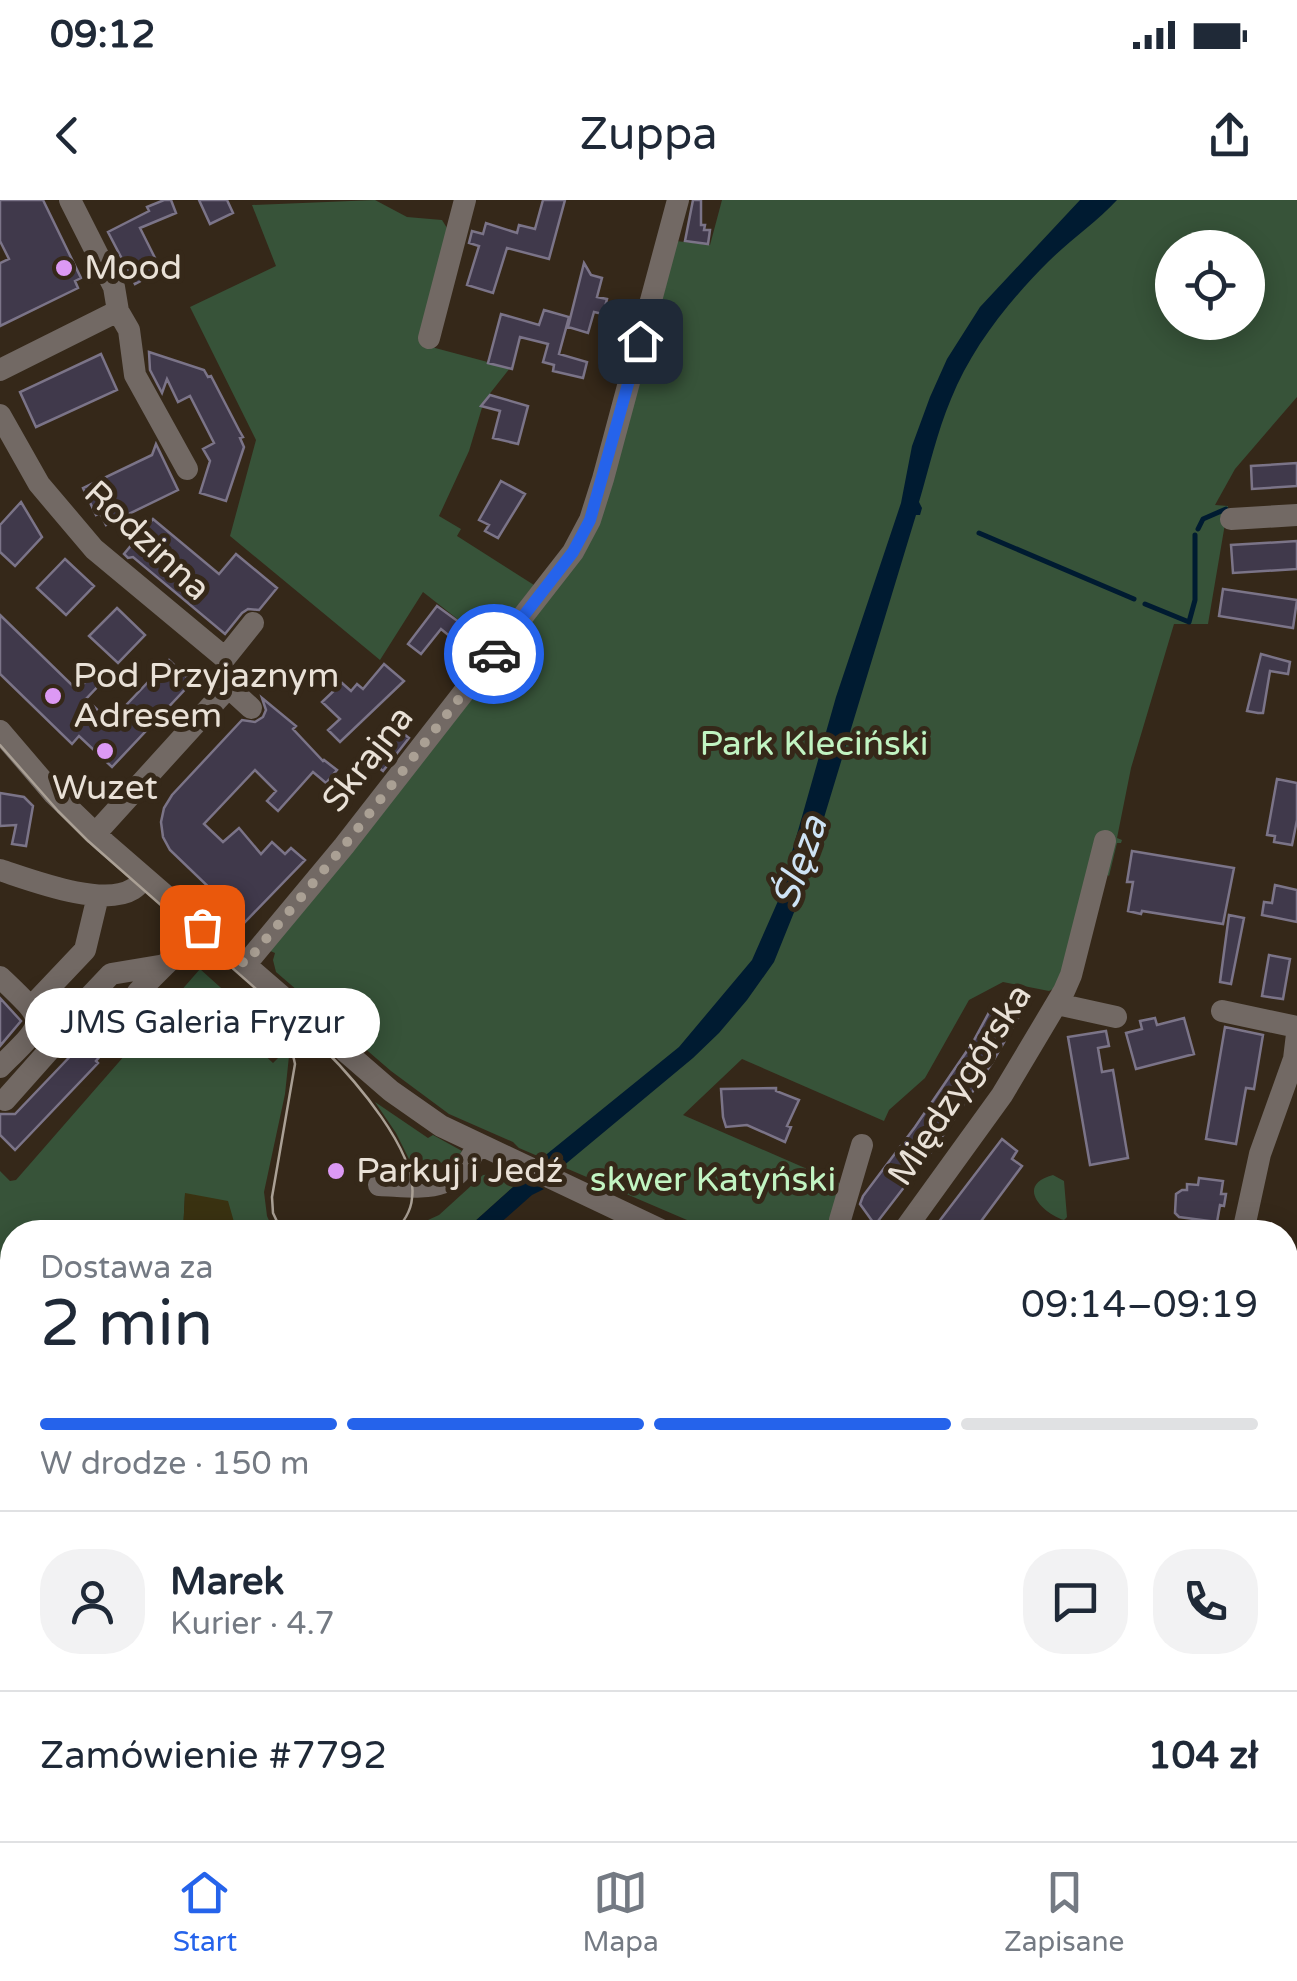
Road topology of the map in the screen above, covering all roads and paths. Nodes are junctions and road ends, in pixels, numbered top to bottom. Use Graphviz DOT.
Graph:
graph roads {
  1 [pos="70,200"];
  2 [pos="465,200"];
  3 [pos="678,200"];
  4 [pos="118,311"];
  5 [pos="429,338"];
  6 [pos="0,370"];
  7 [pos="0,415"];
  8 [pos="187,469"];
  9 [pos="1297,515"];
  10 [pos="1231,520"];
  11 [pos="254,623"];
  12 [pos="252,708"];
  13 [pos="0,731"];
  14 [pos="95,834"];
  15 [pos="1104,841"];
  16 [pos="0,870"];
  17 [pos="144,878"];
  18 [pos="98,896"];
  19 [pos="202,927"];
  20 [pos="245,964"];
  21 [pos="165,965"];
  22 [pos="0,977"];
  23 [pos="1057,1004"];
  24 [pos="31,1007"];
  25 [pos="1222,1011"];
  26 [pos="1116,1017"];
  27 [pos="1297,1030"];
  28 [pos="121,1040"];
  29 [pos="1295,1059"];
  30 [pos="0,1067"];
  31 [pos="5,1100"];
  32 [pos="478,1144"];
  33 [pos="862,1145"];
  34 [pos="379,1185"];
  35 [pos="640,1220"];
  36 [pos="840,1220"];
  37 [pos="912,1220"];
  38 [pos="1246,1220"];
  1 -- 4 [label="street"];
  2 -- 5 [label="street"];
  3 -- 20 [label="street, Skrajna"];
  4 -- 6 [label="street"];
  4 -- 8 [label="street"];
  7 -- 11 [label="street, Rodzinna"];
  9 -- 10 [label="street"];
  12 -- 14 [label="street"];
  13 -- 14 [label="street"];
  14 -- 17 [label="street"];
  15 -- 23 [label="street, Międzygórska"];
  16 -- 18 [label="street"];
  17 -- 18 [label="street"];
  17 -- 19 [label="street"];
  18 -- 24 [label="street"];
  19 -- 20 [label="street"];
  19 -- 21 [label="street"];
  20 -- 32 [label="street"];
  21 -- 28 [label="street"];
  21 -- 31 [label="street"];
  22 -- 24 [label="street"];
  23 -- 26 [label="street"];
  23 -- 37 [label="street, Międzygórska"];
  24 -- 30 [label="street"];
  25 -- 27 [label="street"];
  27 -- 29 [label="street"];
  29 -- 38 [label="street"];
  32 -- 34 [label="street"];
  32 -- 35 [label="street"];
  33 -- 36 [label="street"];
}
